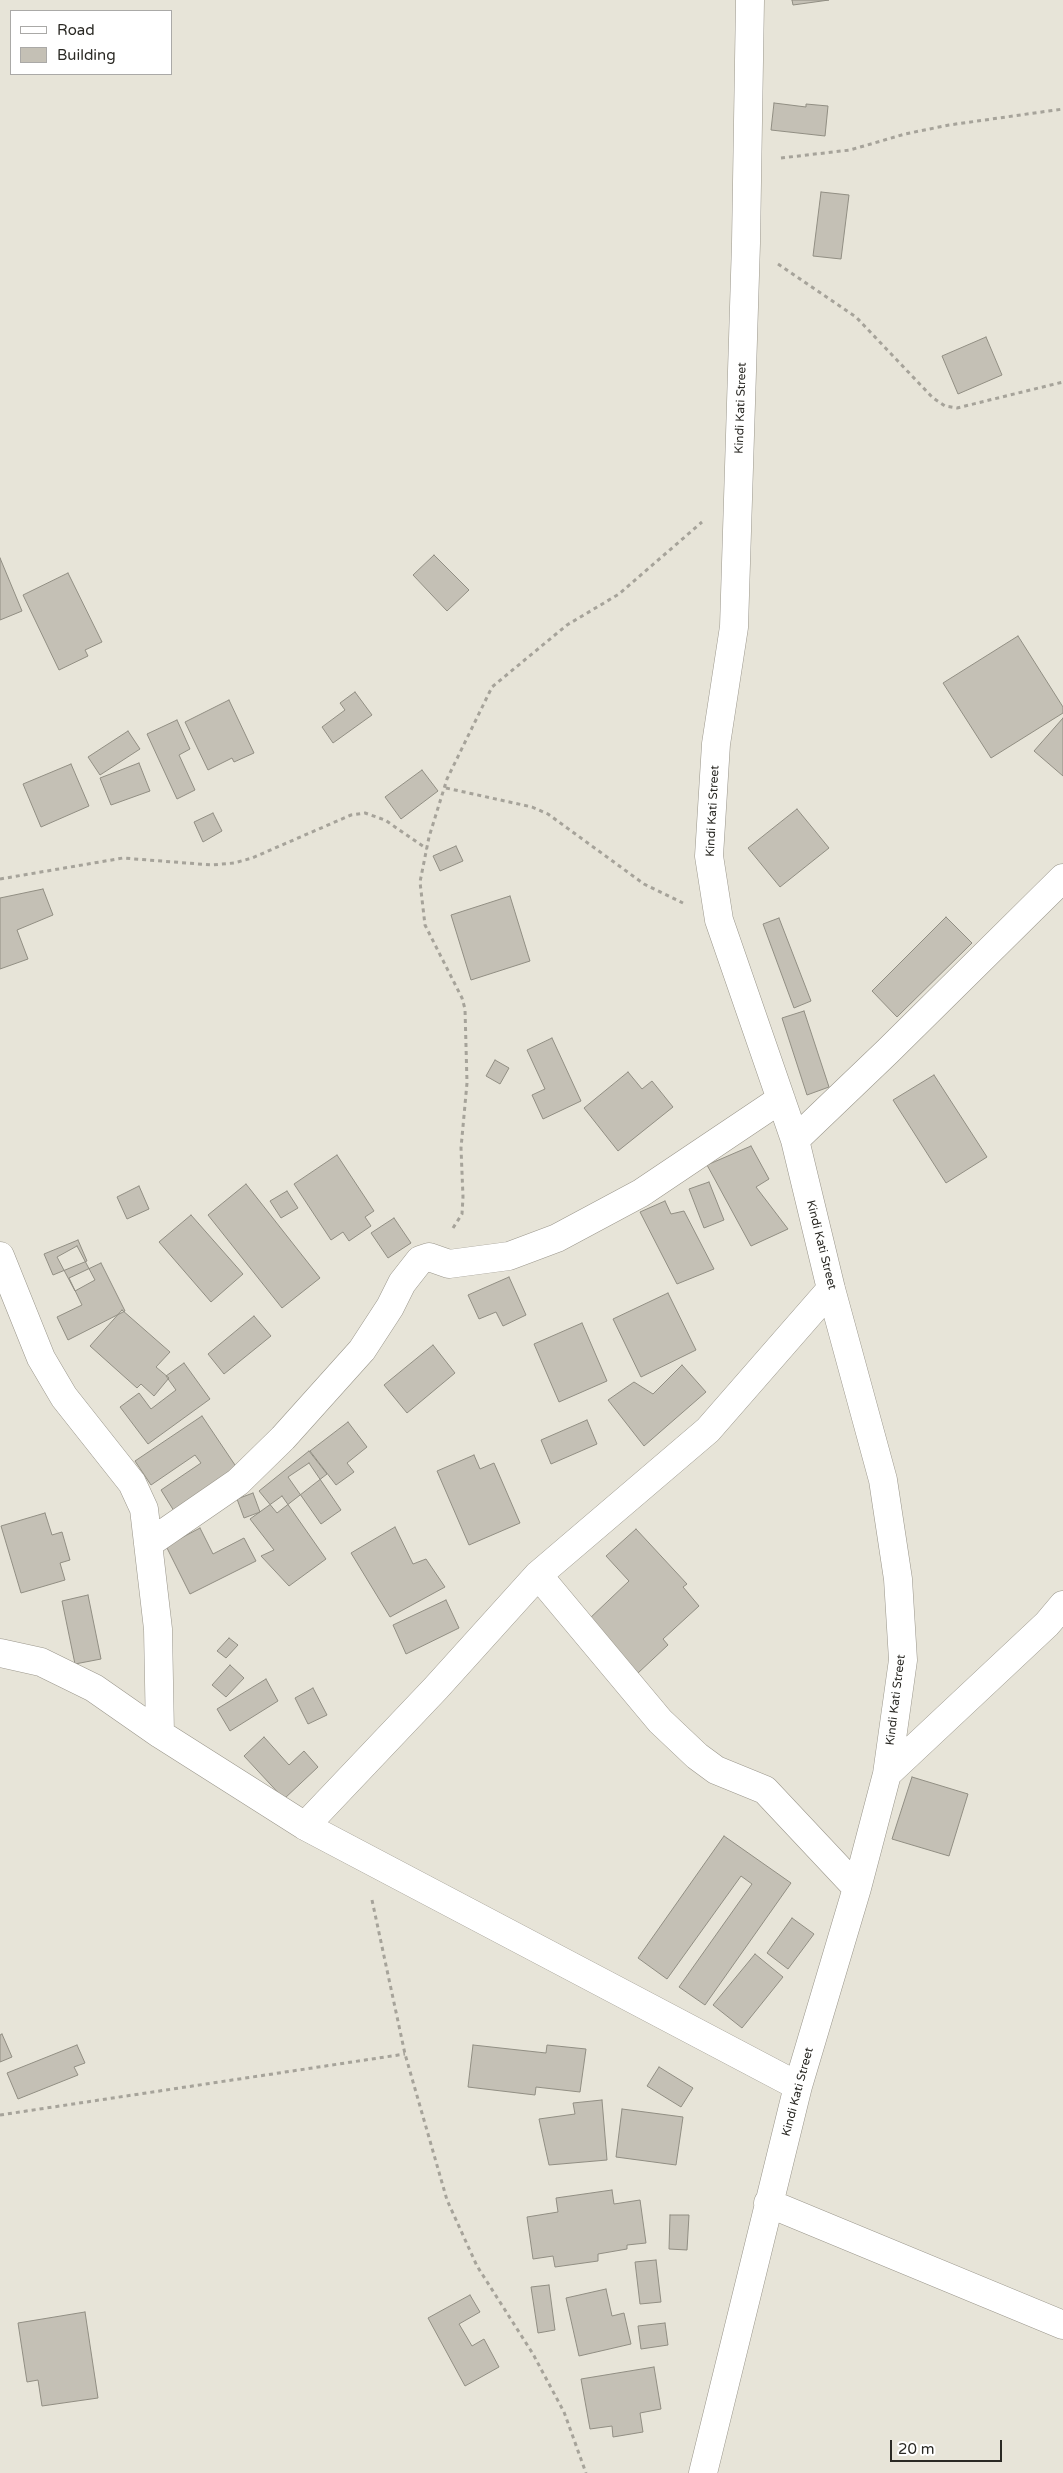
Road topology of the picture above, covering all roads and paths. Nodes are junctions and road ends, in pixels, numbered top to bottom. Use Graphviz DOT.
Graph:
graph roads {
  1 [pos="750,0"];
  2 [pos="1063,110"];
  3 [pos="748,162"];
  4 [pos="746,243"];
  5 [pos="1063,382"];
  6 [pos="739,496"];
  7 [pos="446,788"];
  8 [pos="427,849"];
  9 [pos="1063,878"];
  10 [pos="0,879"];
  11 [pos="719,920"];
  12 [pos="780,1099"];
  13 [pos="795,1140"];
  14 [pos="0,1256"];
  15 [pos="425,1257"];
  16 [pos="832,1289"];
  17 [pos="148,1544"];
  18 [pos="538,1575"];
  19 [pos="1063,1605"];
  20 [pos="0,1653"];
  21 [pos="160,1734"];
  22 [pos="886,1774"];
  23 [pos="305,1826"];
  24 [pos="363,1858"];
  25 [pos="857,1888"];
  26 [pos="405,2054"];
  27 [pos="798,2086"];
  28 [pos="0,2115"];
  29 [pos="768,2203"];
  30 [pos="1063,2325"];
  31 [pos="586,2473"];
  32 [pos="703,2473"];
  1 -- 3 [label="street, Kindi Kati Street"];
  2 -- 3 [label="path"];
  3 -- 4 [label="street, Kindi Kati Street"];
  4 -- 5 [label="path"];
  4 -- 6 [label="street, Kindi Kati Street"];
  6 -- 7 [label="path"];
  6 -- 11 [label="street, Kindi Kati Street"];
  7 -- 8 [label="path"];
  7 -- 11 [label="path"];
  8 -- 10 [label="path"];
  8 -- 15 [label="path"];
  9 -- 13 [label="street"];
  11 -- 12 [label="street, Kindi Kati Street"];
  12 -- 13 [label="street, Kindi Kati Street"];
  12 -- 15 [label="street"];
  13 -- 16 [label="street, Kindi Kati Street"];
  14 -- 17 [label="street"];
  15 -- 17 [label="street"];
  16 -- 18 [label="street"];
  16 -- 22 [label="street, Kindi Kati Street"];
  17 -- 21 [label="street"];
  18 -- 23 [label="street"];
  18 -- 25 [label="street"];
  19 -- 22 [label="street"];
  20 -- 21 [label="street"];
  21 -- 23 [label="street"];
  22 -- 25 [label="street, Kindi Kati Street"];
  23 -- 24 [label="street"];
  24 -- 26 [label="path"];
  24 -- 27 [label="street"];
  25 -- 27 [label="street, Kindi Kati Street"];
  26 -- 28 [label="path"];
  26 -- 31 [label="path"];
  27 -- 29 [label="street, Kindi Kati Street"];
  29 -- 30 [label="street"];
  29 -- 32 [label="street, Kindi Kati Street"];
}
